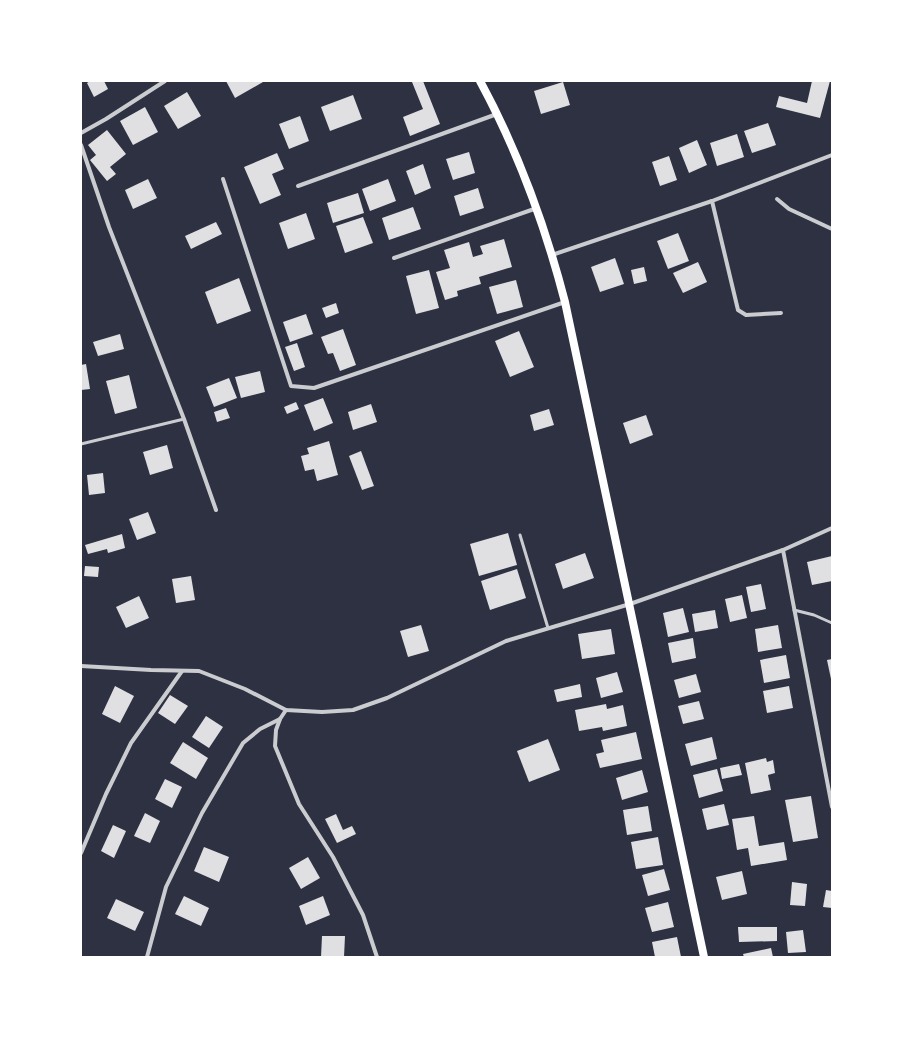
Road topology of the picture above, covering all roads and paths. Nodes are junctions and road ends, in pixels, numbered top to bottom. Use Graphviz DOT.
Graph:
graph roads {
  1 [pos="165,81"];
  2 [pos="480,81"];
  3 [pos="497,114"];
  4 [pos="81,133"];
  5 [pos="81,145"];
  6 [pos="832,155"];
  7 [pos="223,179"];
  8 [pos="298,186"];
  9 [pos="777,199"];
  10 [pos="712,201"];
  11 [pos="537,208"];
  12 [pos="832,228"];
  13 [pos="552,255"];
  14 [pos="394,258"];
  15 [pos="565,302"];
  16 [pos="781,313"];
  17 [pos="184,419"];
  18 [pos="81,444"];
  19 [pos="216,510"];
  20 [pos="832,528"];
  21 [pos="520,535"];
  22 [pos="783,550"];
  23 [pos="630,604"];
  24 [pos="794,610"];
  25 [pos="832,623"];
  26 [pos="548,628"];
  27 [pos="81,666"];
  28 [pos="182,671"];
  29 [pos="286,710"];
  30 [pos="280,719"];
  31 [pos="832,807"];
  32 [pos="81,853"];
  33 [pos="147,957"];
  34 [pos="377,957"];
  35 [pos="704,957"];
  1 -- 4 [label="street"];
  2 -- 3 [label="main road"];
  3 -- 8 [label="street"];
  3 -- 11 [label="main road"];
  5 -- 17 [label="street"];
  6 -- 10 [label="street"];
  7 -- 15 [label="street"];
  9 -- 12 [label="street"];
  10 -- 13 [label="street"];
  10 -- 16 [label="street"];
  11 -- 13 [label="main road"];
  11 -- 14 [label="street"];
  13 -- 15 [label="main road"];
  15 -- 23 [label="main road"];
  17 -- 18 [label="lane"];
  17 -- 19 [label="street"];
  20 -- 22 [label="street"];
  21 -- 26 [label="lane"];
  22 -- 23 [label="street"];
  22 -- 24 [label="street"];
  23 -- 26 [label="street"];
  23 -- 35 [label="main road"];
  24 -- 25 [label="lane"];
  24 -- 31 [label="street"];
  26 -- 29 [label="street"];
  27 -- 28 [label="street"];
  28 -- 29 [label="street"];
  28 -- 32 [label="street"];
  29 -- 30 [label="street"];
  30 -- 33 [label="street"];
  30 -- 34 [label="street"];
}
